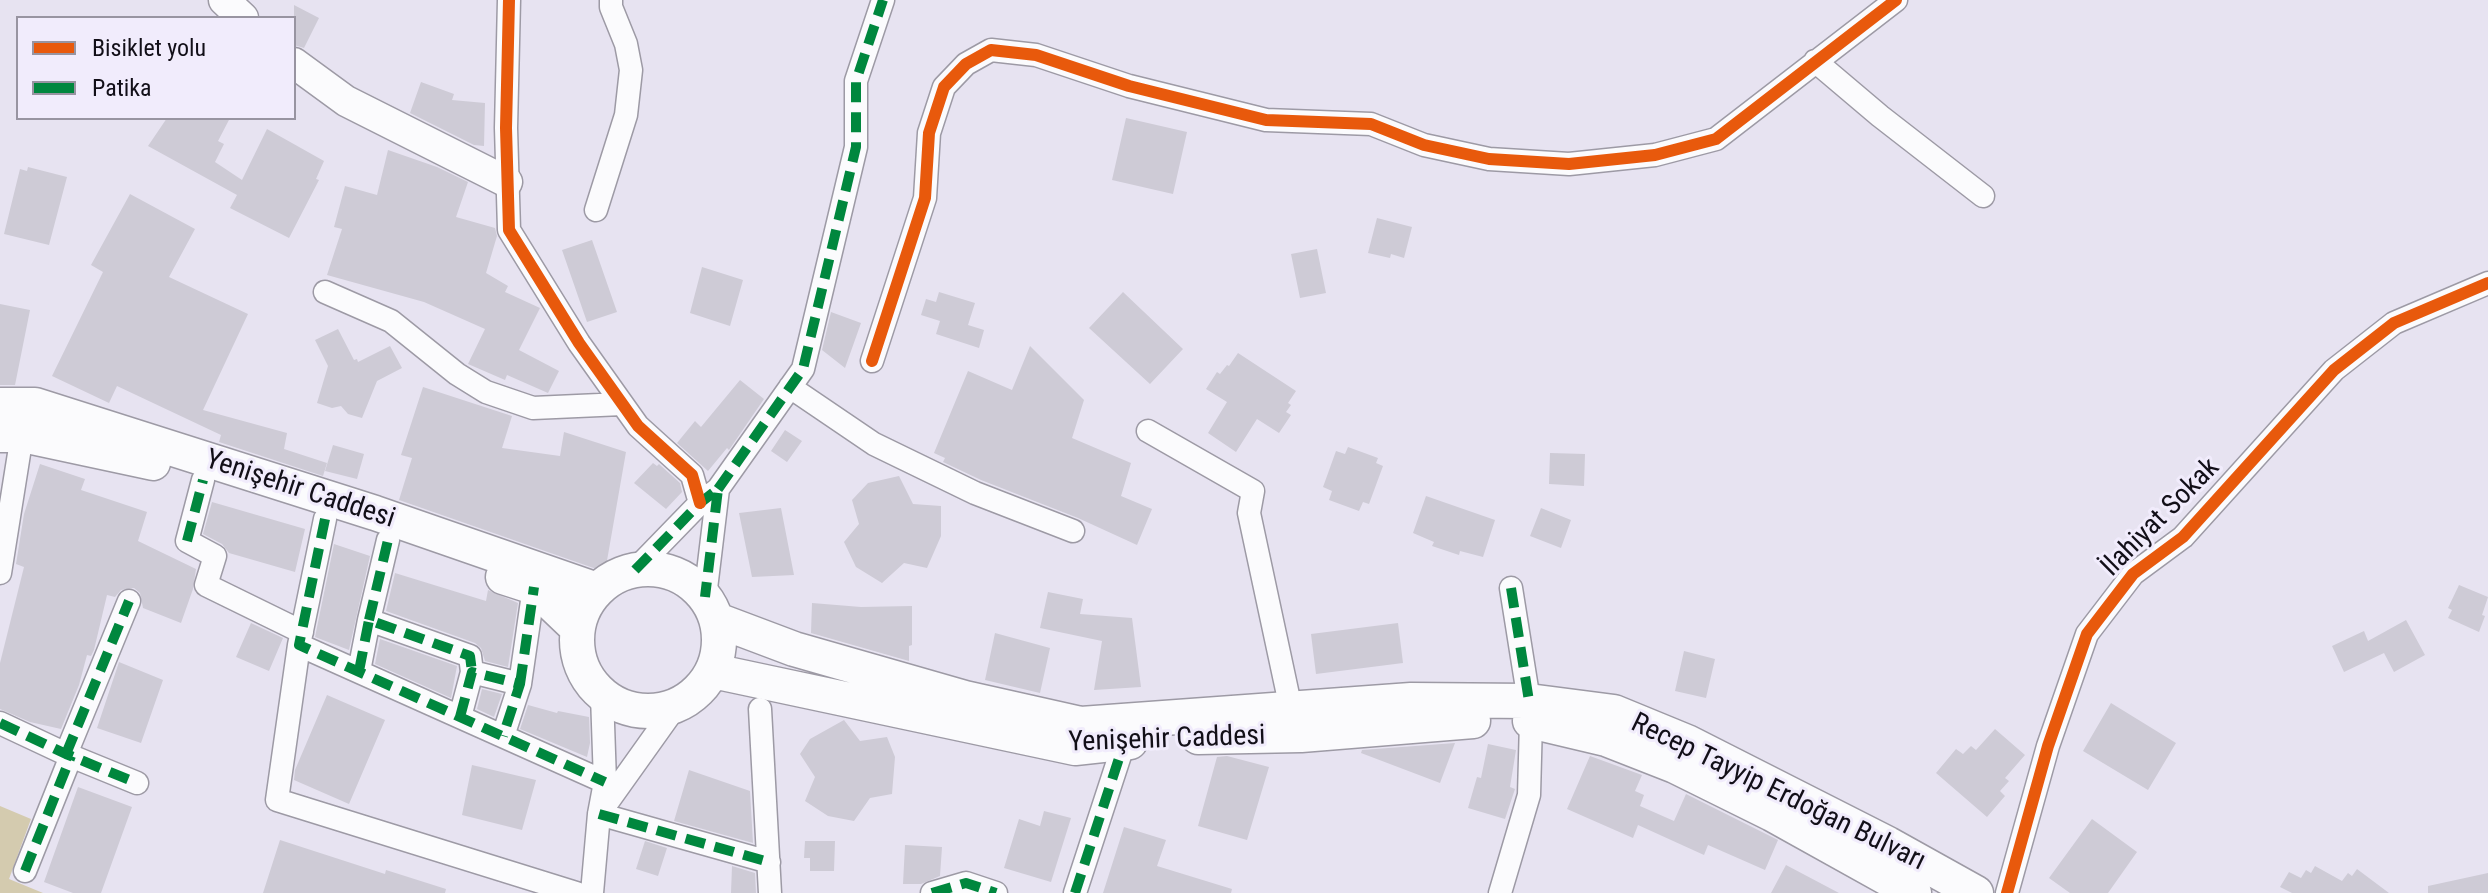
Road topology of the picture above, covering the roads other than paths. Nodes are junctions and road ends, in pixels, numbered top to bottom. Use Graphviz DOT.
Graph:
graph roads {
  1 [pos="224,0"];
  2 [pos="509,0"];
  3 [pos="611,0"];
  4 [pos="883,0"];
  5 [pos="1896,0"];
  6 [pos="241,16"];
  7 [pos="1815,61"];
  8 [pos="296,64"];
  9 [pos="507,182"];
  10 [pos="1983,196"];
  11 [pos="596,210"];
  12 [pos="2488,283"];
  13 [pos="325,292"];
  14 [pos="872,361"];
  15 [pos="790,387"];
  16 [pos="622,404"];
  17 [pos="0,405"];
  18 [pos="19,425"];
  19 [pos="1148,431"];
  20 [pos="203,480"];
  21 [pos="709,496"];
  22 [pos="325,519"];
  23 [pos="1073,531"];
  24 [pos="388,540"];
  25 [pos="635,570"];
  26 [pos="0,573"];
  27 [pos="534,587"];
  28 [pos="1511,588"];
  29 [pos="597,590"];
  30 [pos="129,601"];
  31 [pos="711,608"];
  32 [pos="369,620"];
  33 [pos="577,628"];
  34 [pos="301,638"];
  35 [pos="359,671"];
  36 [pos="713,671"];
  37 [pos="472,672"];
  38 [pos="520,684"];
  39 [pos="602,695"];
  40 [pos="676,706"];
  41 [pos="760,709"];
  42 [pos="1291,709"];
  43 [pos="1530,711"];
  44 [pos="460,717"];
  45 [pos="0,723"];
  46 [pos="503,736"];
  47 [pos="1124,743"];
  48 [pos="69,755"];
  49 [pos="605,782"];
  50 [pos="137,783"];
  51 [pos="599,814"];
  52 [pos="769,862"];
  53 [pos="25,871"];
  54 [pos="576,893"];
  55 [pos="592,893"];
  56 [pos="770,893"];
  57 [pos="932,893"];
  58 [pos="996,893"];
  59 [pos="1075,893"];
  60 [pos="1500,893"];
  61 [pos="1914,893"];
  62 [pos="1976,893"];
  63 [pos="2007,893"];
  1 -- 6 [label="street"];
  2 -- 9 [label="street"];
  3 -- 11 [label="street"];
  4 -- 15 [label="street"];
  5 -- 7 [label="street"];
  7 -- 10 [label="street"];
  7 -- 14 [label="street"];
  8 -- 9 [label="street"];
  9 -- 16 [label="street"];
  12 -- 63 [label="street, İlahiyat Sokak"];
  13 -- 16 [label="street"];
  15 -- 21 [label="street"];
  15 -- 23 [label="street"];
  16 -- 21 [label="street"];
  17 -- 18 [label="main road, Yenişehir Caddesi"];
  18 -- 20 [label="main road, Yenişehir Caddesi"];
  18 -- 26 [label="street"];
  18 -- 29 [label="main road, Yenişehir Caddesi"];
  19 -- 42 [label="street"];
  20 -- 22 [label="main road, Yenişehir Caddesi"];
  20 -- 34 [label="street"];
  21 -- 25 [label="street"];
  21 -- 31 [label="street"];
  22 -- 24 [label="main road, Yenişehir Caddesi"];
  22 -- 34 [label="street"];
  24 -- 27 [label="main road, Yenişehir Caddesi"];
  24 -- 32 [label="street"];
  25 -- 29 [label="main road"];
  25 -- 31 [label="main road"];
  27 -- 33 [label="main road, Yenişehir Caddesi"];
  27 -- 38 [label="street"];
  28 -- 43 [label="street"];
  29 -- 33 [label="main road"];
  30 -- 48 [label="street"];
  31 -- 36 [label="main road"];
  31 -- 42 [label="main road, Yenişehir Caddesi"];
  32 -- 35 [label="street"];
  32 -- 37 [label="street"];
  33 -- 39 [label="main road"];
  34 -- 35 [label="street"];
  34 -- 54 [label="street"];
  35 -- 44 [label="street"];
  36 -- 40 [label="main road"];
  36 -- 47 [label="main road, Yenişehir Caddesi"];
  37 -- 38 [label="street"];
  37 -- 44 [label="street"];
  38 -- 46 [label="street"];
  39 -- 40 [label="main road"];
  39 -- 49 [label="street"];
  40 -- 51 [label="street"];
  41 -- 52 [label="street"];
  42 -- 43 [label="main road, Yenişehir Caddesi"];
  43 -- 47 [label="main road, Yenişehir Caddesi"];
  43 -- 60 [label="street"];
  43 -- 61 [label="main road, Recep Tayyip Erdoğan Bulvarı"];
  43 -- 62 [label="main road, Recep Tayyip Erdoğan Bulvarı"];
  44 -- 46 [label="street"];
  45 -- 48 [label="street"];
  46 -- 49 [label="street"];
  47 -- 59 [label="street"];
  48 -- 50 [label="street"];
  48 -- 53 [label="street"];
  49 -- 51 [label="street"];
  51 -- 52 [label="street"];
  51 -- 55 [label="street"];
  52 -- 56 [label="street"];
  57 -- 58 [label="street"];
}
